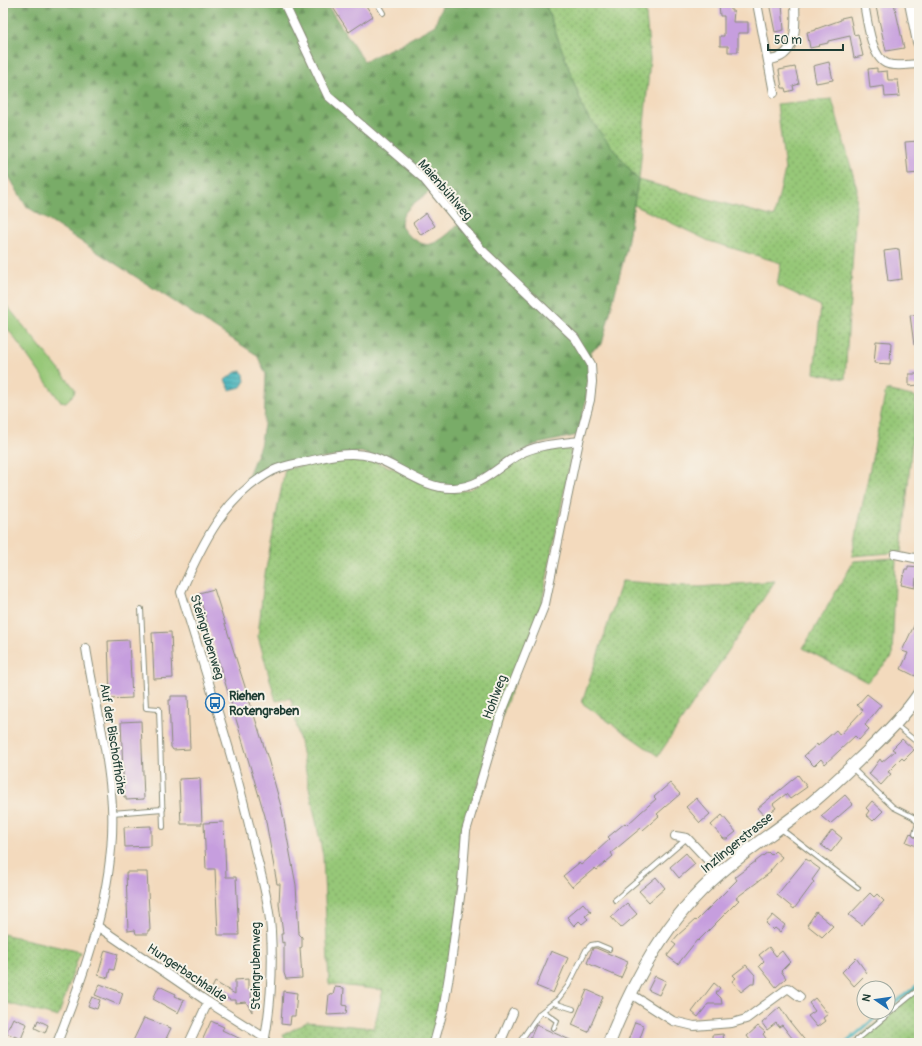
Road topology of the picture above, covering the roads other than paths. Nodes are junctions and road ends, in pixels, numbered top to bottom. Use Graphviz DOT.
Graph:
graph roads {
  1 [pos="284,3"];
  2 [pos="377,3"];
  3 [pos="757,3"];
  4 [pos="795,3"];
  5 [pos="864,3"];
  6 [pos="911,3"];
  7 [pos="383,13"];
  8 [pos="919,42"];
  9 [pos="768,60"];
  10 [pos="919,64"];
  11 [pos="774,93"];
  12 [pos="591,364"];
  13 [pos="579,441"];
  14 [pos="895,554"];
  15 [pos="919,559"];
  16 [pos="141,609"];
  17 [pos="86,648"];
  18 [pos="919,694"];
  19 [pos="895,724"];
  20 [pos="919,744"];
  21 [pos="851,767"];
  22 [pos="163,809"];
  23 [pos="112,813"];
  24 [pos="163,827"];
  25 [pos="779,828"];
  26 [pos="915,834"];
  27 [pos="676,836"];
  28 [pos="687,838"];
  29 [pos="720,873"];
  30 [pos="858,888"];
  31 [pos="615,900"];
  32 [pos="97,926"];
  33 [pos="609,949"];
  34 [pos="919,989"];
  35 [pos="630,994"];
  36 [pos="800,997"];
  37 [pos="208,1002"];
  38 [pos="554,1003"];
  39 [pos="573,1009"];
  40 [pos="513,1013"];
  41 [pos="540,1013"];
  42 [pos="554,1028"];
  43 [pos="264,1040"];
  44 [pos="502,1042"];
  45 [pos="56,1043"];
  46 [pos="189,1043"];
  47 [pos="434,1043"];
  48 [pos="519,1043"];
  49 [pos="609,1043"];
  50 [pos="853,1043"];
  1 -- 12 [label="street, Maienbühlweg"];
  2 -- 7 [label="lane"];
  3 -- 9 [label="street"];
  4 -- 9 [label="street"];
  5 -- 10 [label="street"];
  6 -- 8 [label="street"];
  9 -- 11 [label="street"];
  12 -- 13 [label="street, Hohlweg"];
  13 -- 43 [label="street, Steingrubenweg"];
  13 -- 47 [label="street, Hohlweg"];
  14 -- 15 [label="street"];
  16 -- 22 [label="lane"];
  17 -- 23 [label="street, Auf der Bischoffhöhe"];
  18 -- 19 [label="street, Inzlingerstrasse"];
  19 -- 20 [label="lane"];
  19 -- 21 [label="street, Inzlingerstrasse"];
  21 -- 25 [label="street, Inzlingerstrasse"];
  21 -- 26 [label="lane"];
  22 -- 23 [label="lane"];
  22 -- 24 [label="lane"];
  23 -- 32 [label="street, Auf der Bischoffhöhe"];
  25 -- 29 [label="street, Inzlingerstrasse"];
  25 -- 30 [label="lane"];
  27 -- 28 [label="street"];
  28 -- 29 [label="street"];
  28 -- 31 [label="lane"];
  29 -- 35 [label="street, Inzlingerstrasse"];
  32 -- 37 [label="street, Hungerbachhalde"];
  32 -- 45 [label="street, Auf der Bischoffhöhe"];
  33 -- 38 [label="lane"];
  34 -- 50 [label="lane"];
  35 -- 36 [label="street"];
  35 -- 49 [label="street, Inzlingerstrasse"];
  37 -- 43 [label="street, Hungerbachhalde"];
  37 -- 46 [label="street"];
  38 -- 39 [label="lane"];
  38 -- 41 [label="lane"];
  40 -- 44 [label="street"];
  41 -- 42 [label="lane"];
  41 -- 48 [label="lane"];
}
